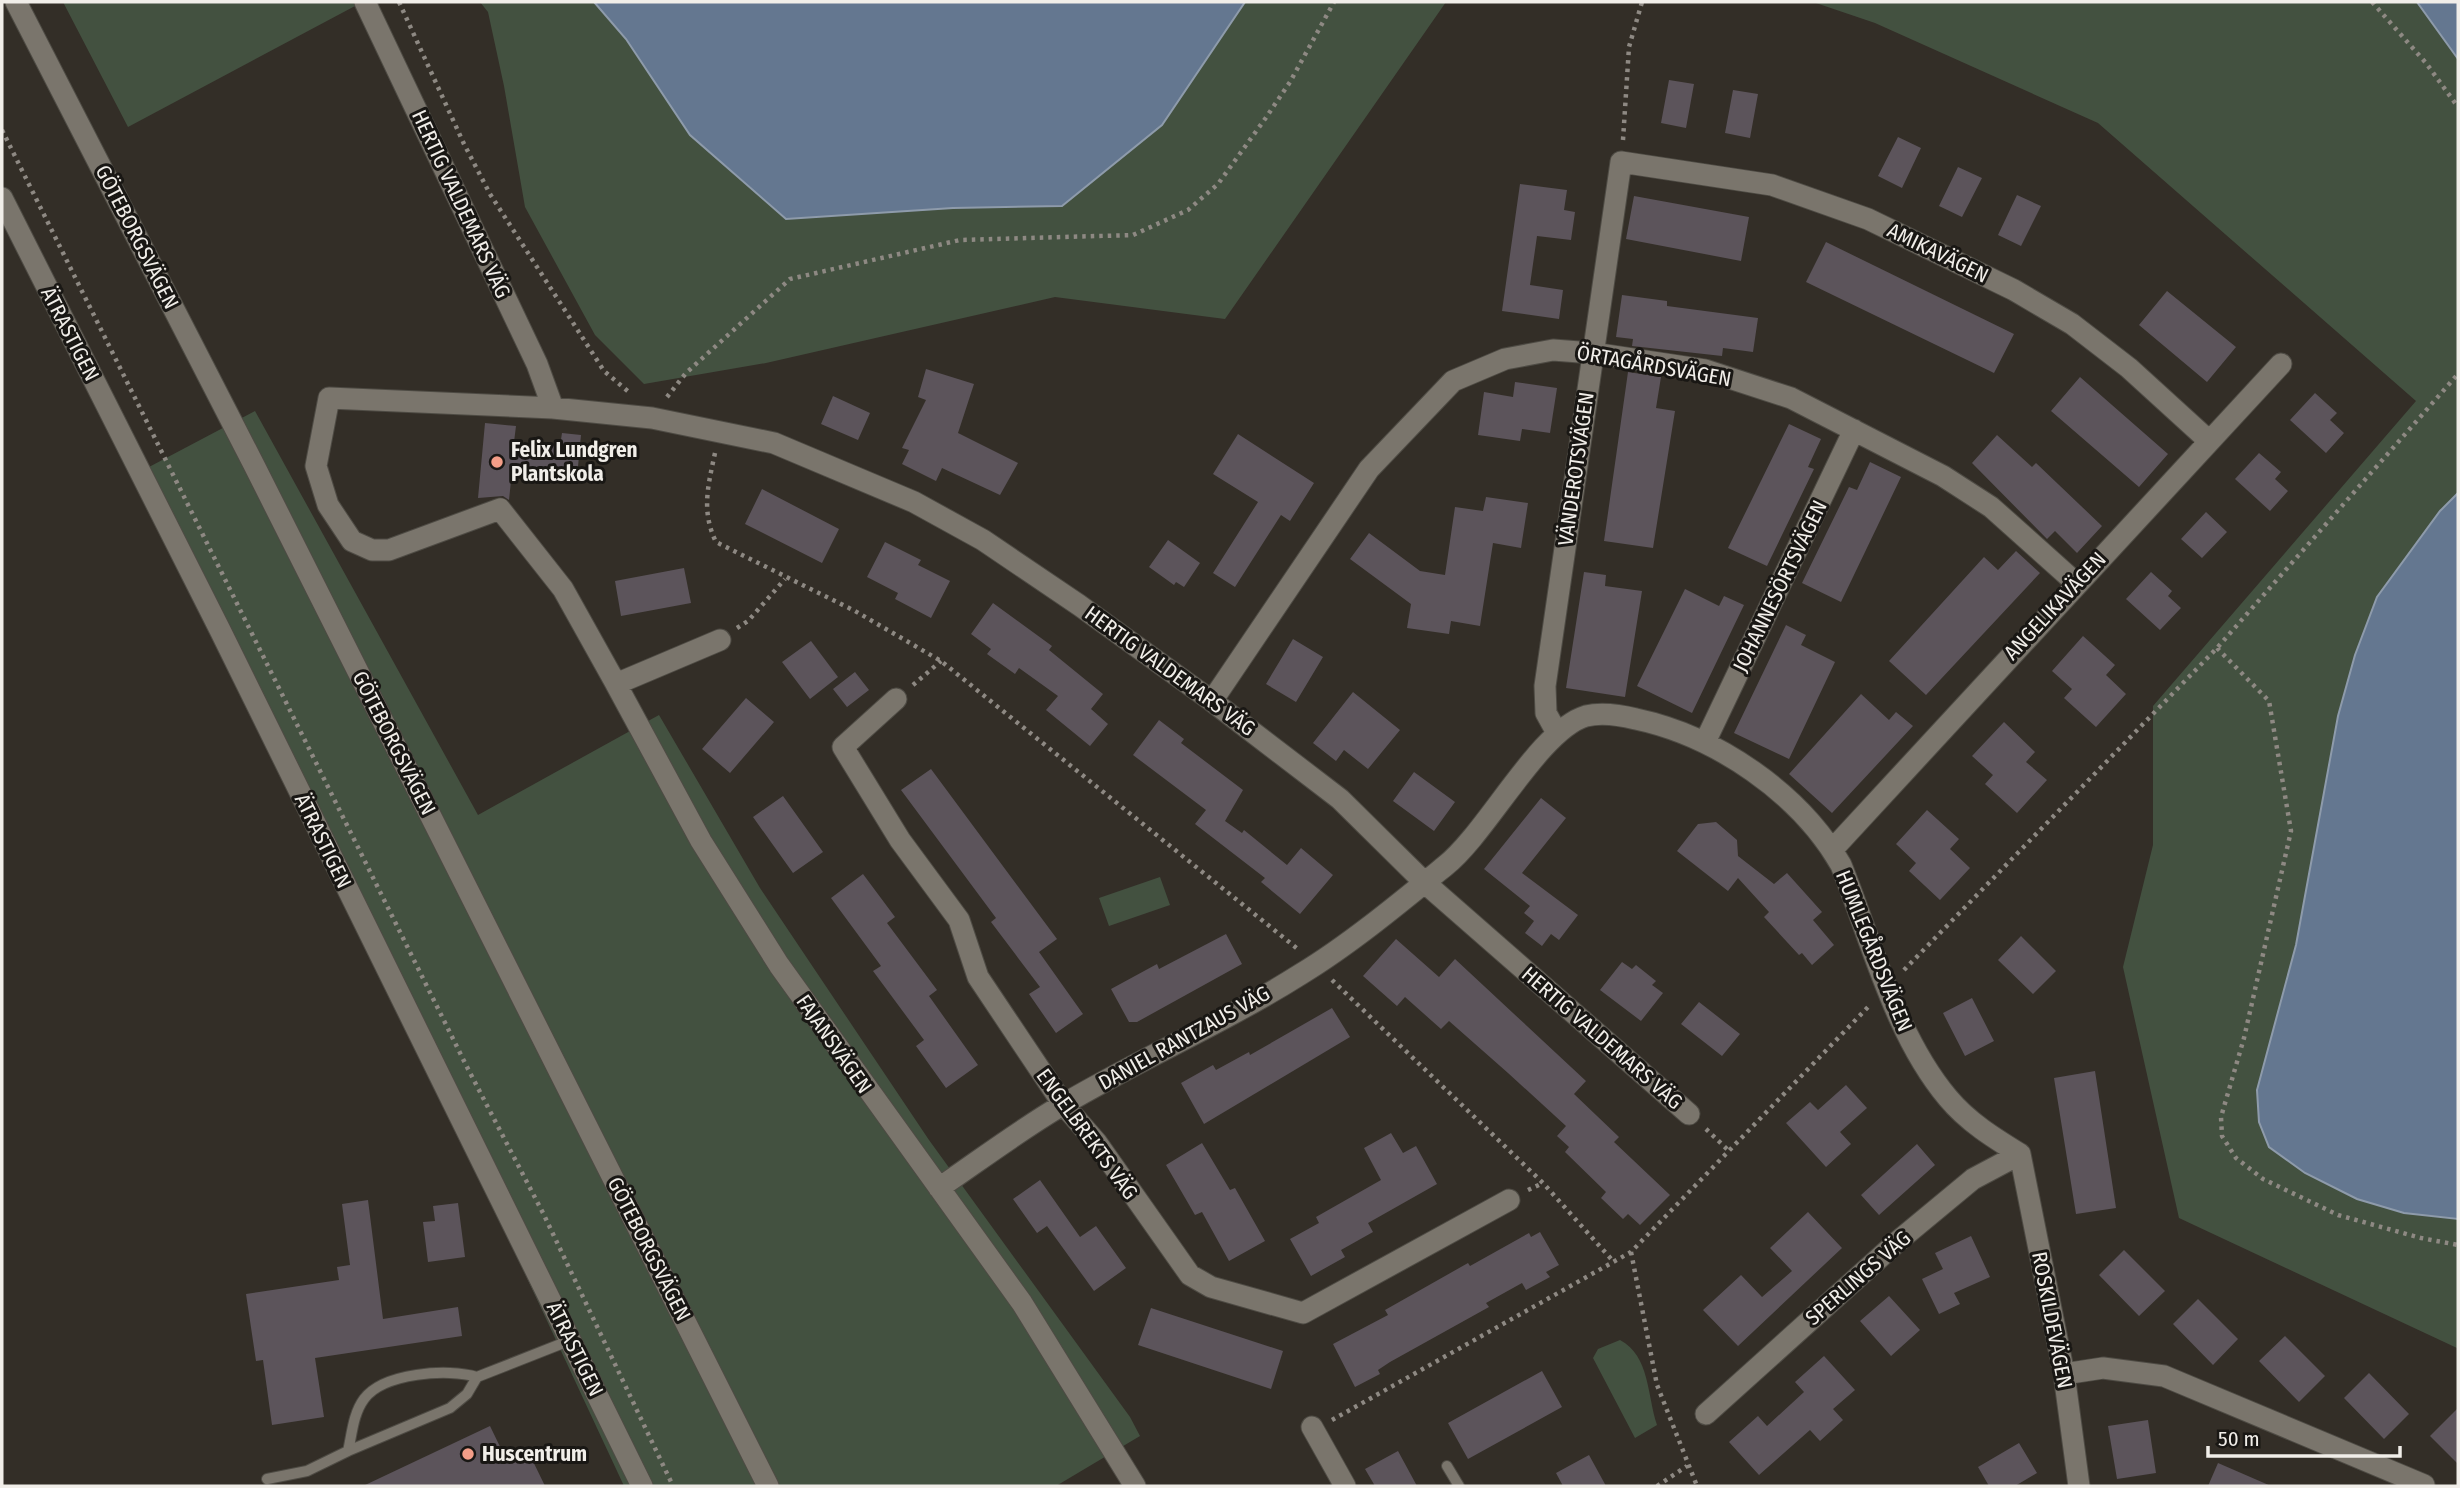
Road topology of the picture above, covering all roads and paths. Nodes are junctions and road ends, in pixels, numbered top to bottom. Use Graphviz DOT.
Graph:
graph roads {
  1 [pos="16,2"];
  2 [pos="365,2"];
  3 [pos="399,2"];
  4 [pos="1334,2"];
  5 [pos="1642,2"];
  6 [pos="2372,2"];
  7 [pos="2458,107"];
  8 [pos="2,130"];
  9 [pos="1621,162"];
  10 [pos="2,198"];
  11 [pos="1592,353"];
  12 [pos="2281,364"];
  13 [pos="2458,374"];
  14 [pos="329,398"];
  15 [pos="553,408"];
  16 [pos="652,418"];
  17 [pos="1854,430"];
  18 [pos="720,432"];
  19 [pos="2208,440"];
  20 [pos="785,579"];
  21 [pos="2076,583"];
  22 [pos="720,640"];
  23 [pos="2217,648"];
  24 [pos="941,661"];
  25 [pos="615,684"];
  26 [pos="896,699"];
  27 [pos="1212,701"];
  28 [pos="1556,733"];
  29 [pos="1705,742"];
  30 [pos="1832,850"];
  31 [pos="1424,882"];
  32 [pos="1316,964"];
  33 [pos="1888,986"];
  34 [pos="1063,1104"];
  35 [pos="1689,1114"];
  36 [pos="1728,1150"];
  37 [pos="2020,1154"];
  38 [pos="939,1188"];
  39 [pos="1509,1199"];
  40 [pos="2458,1245"];
  41 [pos="1631,1252"];
  42 [pos="1613,1261"];
  43 [pos="570,1340"];
  44 [pos="2064,1374"];
  45 [pos="477,1377"];
  46 [pos="1706,1414"];
  47 [pos="1312,1427"];
  48 [pos="348,1451"];
  49 [pos="1447,1466"];
  50 [pos="1687,1466"];
  51 [pos="267,1479"];
  52 [pos="2424,1485"];
  53 [pos="642,1486"];
  54 [pos="673,1486"];
  55 [pos="768,1486"];
  56 [pos="1135,1486"];
  57 [pos="1345,1486"];
  58 [pos="1459,1486"];
  59 [pos="1657,1486"];
  60 [pos="1697,1486"];
  61 [pos="2080,1486"];
  1 -- 55 [label="street, GÖTEBORGSVÄGEN"];
  2 -- 15 [label="street, HERTIG VALDEMARS VÄG"];
  3 -- 16 [label="path"];
  4 -- 16 [label="path"];
  5 -- 9 [label="path"];
  6 -- 7 [label="path"];
  8 -- 54 [label="path"];
  9 -- 11 [label="street, VÄNDEROTSVÄGEN"];
  9 -- 19 [label="street, AMIKAVÄGEN"];
  10 -- 43 [label="street, ÄTRASTIGEN"];
  11 -- 17 [label="street, ÖRTAGÅRDSVÄGEN"];
  11 -- 27 [label="street, ÖRTAGÅRDSVÄGEN"];
  11 -- 28 [label="street, VÄNDEROTSVÄGEN"];
  12 -- 19 [label="street, ANGELIKAVÄGEN"];
  13 -- 23 [label="path"];
  14 -- 15 [label="street, HERTIG VALDEMARS VÄG"];
  14 -- 25 [label="street, FAJANSVÄGEN"];
  15 -- 16 [label="street, HERTIG VALDEMARS VÄG"];
  16 -- 18 [label="street, HERTIG VALDEMARS VÄG"];
  17 -- 21 [label="street, ÖRTAGÅRDSVÄGEN"];
  17 -- 29 [label="street, JOHANNESÖRTSVÄGEN"];
  18 -- 20 [label="path"];
  18 -- 27 [label="street, HERTIG VALDEMARS VÄG"];
  19 -- 21 [label="street, ANGELIKAVÄGEN"];
  20 -- 22 [label="path"];
  20 -- 24 [label="path"];
  21 -- 30 [label="street, ANGELIKAVÄGEN"];
  22 -- 25 [label="street"];
  23 -- 33 [label="path"];
  23 -- 40 [label="path"];
  24 -- 26 [label="path"];
  24 -- 32 [label="path"];
  25 -- 38 [label="street, FAJANSVÄGEN"];
  26 -- 34 [label="street, ENGELBREKTS VÄG"];
  27 -- 31 [label="street, HERTIG VALDEMARS VÄG"];
  28 -- 29 [label="street, HUMLEGÅRDSVÄGEN"];
  28 -- 31 [label="street, HUMLEGÅRDSVÄGEN"];
  29 -- 30 [label="street, HUMLEGÅRDSVÄGEN"];
  30 -- 33 [label="street, HUMLEGÅRDSVÄGEN"];
  31 -- 32 [label="street, DANIEL RANTZAUS VÄG"];
  31 -- 35 [label="street, HERTIG VALDEMARS VÄG"];
  32 -- 34 [label="street, DANIEL RANTZAUS VÄG"];
  32 -- 42 [label="path"];
  33 -- 36 [label="path"];
  33 -- 37 [label="street, HUMLEGÅRDSVÄGEN"];
  34 -- 38 [label="street, DANIEL RANTZAUS VÄG"];
  34 -- 39 [label="street, ENGELBREKTS VÄG"];
  35 -- 36 [label="path"];
  36 -- 41 [label="path"];
  37 -- 44 [label="street, ROSKILDEVÄGEN"];
  37 -- 46 [label="street, SPERLINGS VÄG"];
  38 -- 56 [label="street, FAJANSVÄGEN"];
  41 -- 42 [label="path"];
  41 -- 50 [label="path"];
  42 -- 47 [label="path"];
  43 -- 45 [label="lane"];
  43 -- 53 [label="street, ÄTRASTIGEN"];
  44 -- 52 [label="street"];
  44 -- 61 [label="street, ROSKILDEVÄGEN"];
  45 -- 48 [label="lane"];
  45 -- 48 [label="lane"];
  47 -- 57 [label="street"];
  48 -- 51 [label="lane"];
  49 -- 58 [label="lane"];
  50 -- 59 [label="path"];
  50 -- 60 [label="path"];
}
